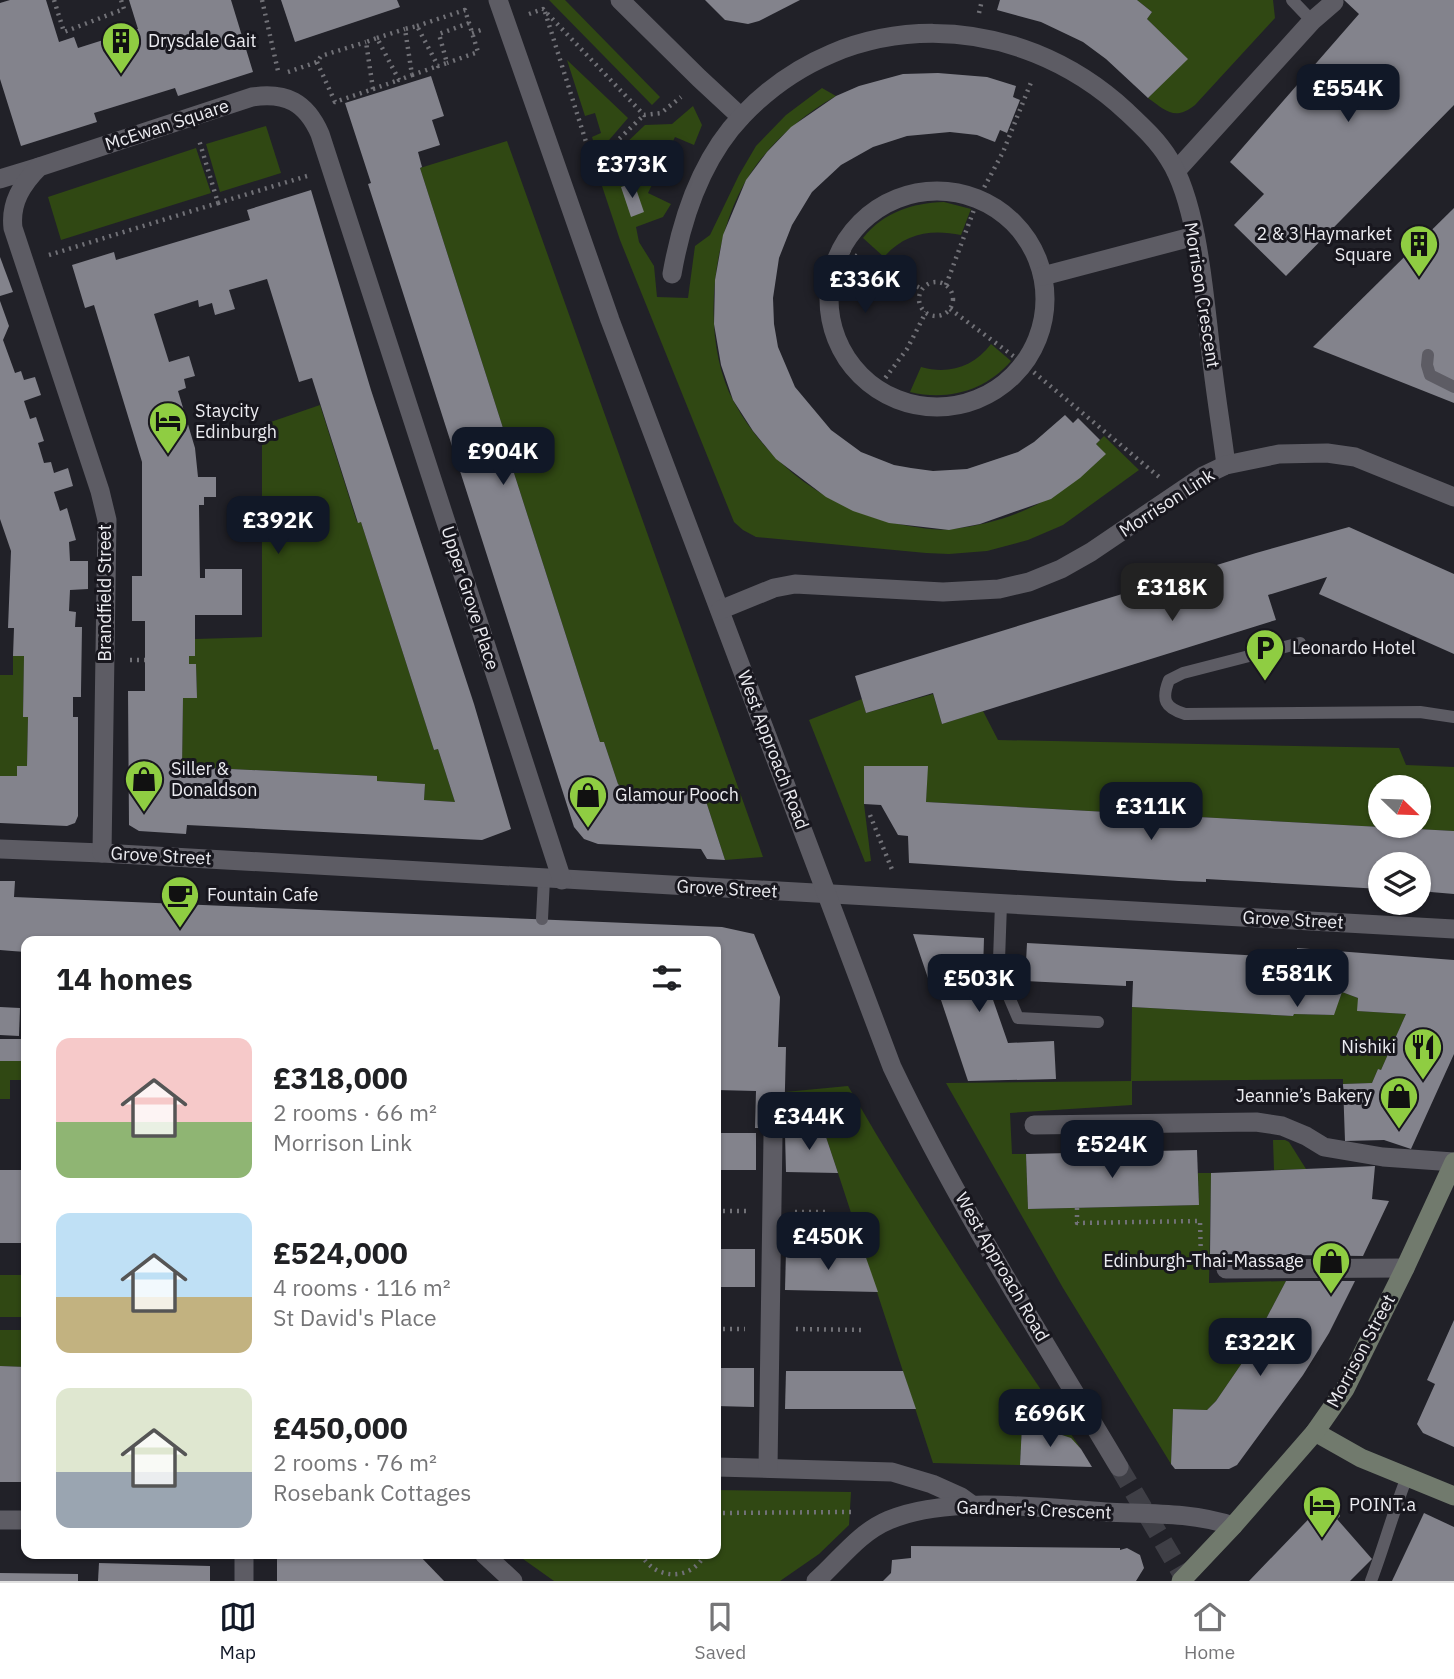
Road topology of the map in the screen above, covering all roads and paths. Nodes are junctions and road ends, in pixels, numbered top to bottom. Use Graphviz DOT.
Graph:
graph roads {
  1 [pos="54,0"];
  2 [pos="121,0"];
  3 [pos="262,0"];
  4 [pos="498,0"];
  5 [pos="620,0"];
  6 [pos="1292,0"];
  7 [pos="1334,2"];
  8 [pos="543,9"];
  9 [pos="1312,21"];
  10 [pos="505,22"];
  11 [pos="469,23"];
  12 [pos="417,26"];
  13 [pos="405,29"];
  14 [pos="377,38"];
  15 [pos="366,42"];
  16 [pos="1041,55"];
  17 [pos="447,63"];
  18 [pos="438,66"];
  19 [pos="412,75"];
  20 [pos="699,78"];
  21 [pos="399,80"];
  22 [pos="373,89"];
  23 [pos="276,96"];
  24 [pos="644,115"];
  25 [pos="192,117"];
  26 [pos="741,117"];
  27 [pos="39,167"];
  28 [pos="331,168"];
  29 [pos="1176,171"];
  30 [pos="0,179"];
  31 [pos="978,199"];
  32 [pos="218,203"];
  33 [pos="1195,236"];
  34 [pos="842,249"];
  35 [pos="24,262"];
  36 [pos="672,274"];
  37 [pos="1043,276"];
  38 [pos="946,285"];
  39 [pos="922,289"];
  40 [pos="950,309"];
  41 [pos="926,312"];
  42 [pos="1428,355"];
  43 [pos="1024,364"];
  44 [pos="1454,387"];
  45 [pos="877,389"];
  46 [pos="1226,465"];
  47 [pos="1178,493"];
  48 [pos="1454,497"];
  49 [pos="720,610"];
  50 [pos="1300,643"];
  51 [pos="1454,717"];
  52 [pos="870,814"];
  53 [pos="0,849"];
  54 [pos="102,853"];
  55 [pos="553,880"];
  56 [pos="897,898"];
  57 [pos="1001,904"];
  58 [pos="542,919"];
  59 [pos="1454,929"];
  60 [pos="1098,1022"];
  61 [pos="1034,1125"];
  62 [pos="773,1136"];
  63 [pos="1454,1162"];
  64 [pos="1077,1208"];
  65 [pos="1405,1268"];
  66 [pos="1226,1269"];
  67 [pos="1315,1432"];
  68 [pos="1119,1467"];
  69 [pos="721,1468"];
  70 [pos="768,1468"];
  71 [pos="1407,1477"];
  72 [pos="1454,1496"];
  73 [pos="972,1505"];
  74 [pos="863,1511"];
  75 [pos="721,1513"];
  76 [pos="0,1520"];
  77 [pos="21,1520"];
  78 [pos="1233,1526"];
  79 [pos="244,1559"];
  80 [pos="489,1559"];
  81 [pos="643,1559"];
  82 [pos="703,1559"];
  83 [pos="244,1581"];
  84 [pos="513,1581"];
  85 [pos="816,1581"];
  86 [pos="1181,1581"];
  87 [pos="1371,1581"];
  1 -- 2 [label="path"];
  3 -- 23 [label="path"];
  4 -- 10 [label="street, West Approach Road"];
  5 -- 20 [label="street"];
  6 -- 9 [label="lane"];
  7 -- 9 [label="street"];
  8 -- 10 [label="path"];
  8 -- 24 [label="path"];
  8 -- 24 [label="path"];
  9 -- 29 [label="street"];
  10 -- 49 [label="street, West Approach Road"];
  11 -- 12 [label="path"];
  11 -- 17 [label="path"];
  11 -- 17 [label="path"];
  12 -- 13 [label="path"];
  12 -- 18 [label="path"];
  13 -- 14 [label="path"];
  13 -- 19 [label="path"];
  14 -- 15 [label="path"];
  14 -- 21 [label="path"];
  15 -- 22 [label="path"];
  15 -- 22 [label="path"];
  16 -- 26 [label="street, Morrison Crescent"];
  16 -- 29 [label="street, Morrison Crescent"];
  16 -- 31 [label="path"];
  17 -- 18 [label="path"];
  18 -- 19 [label="path"];
  19 -- 21 [label="path"];
  20 -- 24 [label="path"];
  20 -- 26 [label="street"];
  21 -- 22 [label="path"];
  23 -- 25 [label="street, McEwan Square"];
  23 -- 28 [label="street"];
  25 -- 27 [label="street, McEwan Square"];
  25 -- 32 [label="path"];
  26 -- 36 [label="street, Morrison Crescent"];
  27 -- 30 [label="street, McEwan Square"];
  27 -- 35 [label="street"];
  28 -- 32 [label="path"];
  28 -- 55 [label="street, Upper Grove Place"];
  29 -- 33 [label="street, Morrison Crescent"];
  31 -- 34 [label="street"];
  31 -- 37 [label="street"];
  31 -- 38 [label="path"];
  32 -- 35 [label="path"];
  33 -- 37 [label="street"];
  33 -- 46 [label="street, Morrison Crescent"];
  34 -- 39 [label="path"];
  34 -- 45 [label="street"];
  35 -- 54 [label="street, Brandfield Street"];
  37 -- 43 [label="street"];
  38 -- 39 [label="path"];
  38 -- 40 [label="path"];
  39 -- 41 [label="path"];
  40 -- 41 [label="path"];
  40 -- 43 [label="path"];
  41 -- 45 [label="path"];
  42 -- 44 [label="lane"];
  43 -- 45 [label="street"];
  43 -- 47 [label="path"];
  46 -- 47 [label="street, Morrison Link"];
  46 -- 48 [label="street, Morrison Link"];
  47 -- 49 [label="street, Morrison Link"];
  49 -- 68 [label="street, West Approach Road"];
  50 -- 51 [label="lane"];
  52 -- 56 [label="path"];
  53 -- 54 [label="street, Grove Street"];
  54 -- 55 [label="street, Grove Street"];
  55 -- 56 [label="street, Grove Street"];
  55 -- 58 [label="lane"];
  56 -- 57 [label="street, Grove Street"];
  57 -- 59 [label="street, Grove Street"];
  57 -- 60 [label="lane"];
  61 -- 63 [label="street"];
  62 -- 70 [label="street"];
  63 -- 65 [label="main road, Morrison Street"];
  64 -- 66 [label="path"];
  65 -- 66 [label="street"];
  65 -- 67 [label="main road, Morrison Street"];
  67 -- 71 [label="main road"];
  67 -- 78 [label="main road, Morrison Street"];
  69 -- 70 [label="street"];
  70 -- 73 [label="street"];
  71 -- 72 [label="main road"];
  71 -- 87 [label="lane"];
  73 -- 78 [label="street, Gardner's Crescent"];
  73 -- 85 [label="street, Gardner's Crescent"];
  74 -- 75 [label="path"];
  76 -- 77 [label="street"];
  78 -- 86 [label="main road, Morrison Street"];
  79 -- 83 [label="street"];
  80 -- 84 [label="street"];
  81 -- 82 [label="path"];
}
